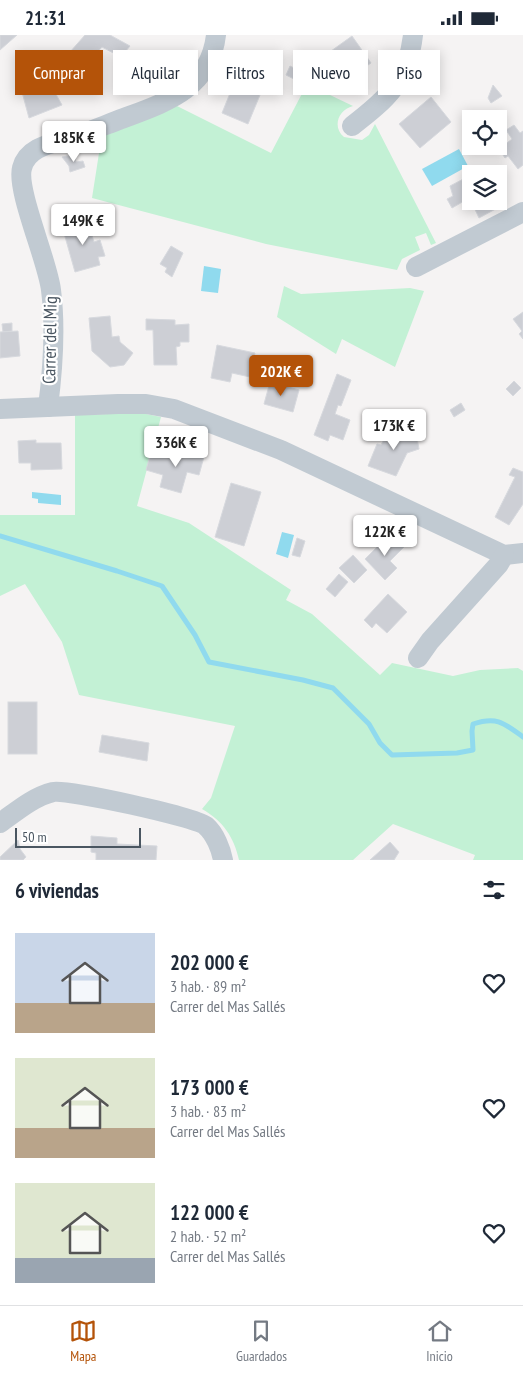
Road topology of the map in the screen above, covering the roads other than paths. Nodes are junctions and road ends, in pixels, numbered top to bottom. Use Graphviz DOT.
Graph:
graph roads {
  1 [pos="216,35"];
  2 [pos="413,35"];
  3 [pos="352,126"];
  4 [pos="523,213"];
  5 [pos="416,267"];
  6 [pos="48,407"];
  7 [pos="0,409"];
  8 [pos="513,554"];
  9 [pos="418,658"];
  10 [pos="0,823"];
  11 [pos="223,860"];
  1 -- 6 [label="street, Carrer del Mig"];
  2 -- 3 [label="street"];
  4 -- 5 [label="street"];
  6 -- 7 [label="street"];
  6 -- 8 [label="street"];
  8 -- 9 [label="street"];
  10 -- 11 [label="street"];
}
